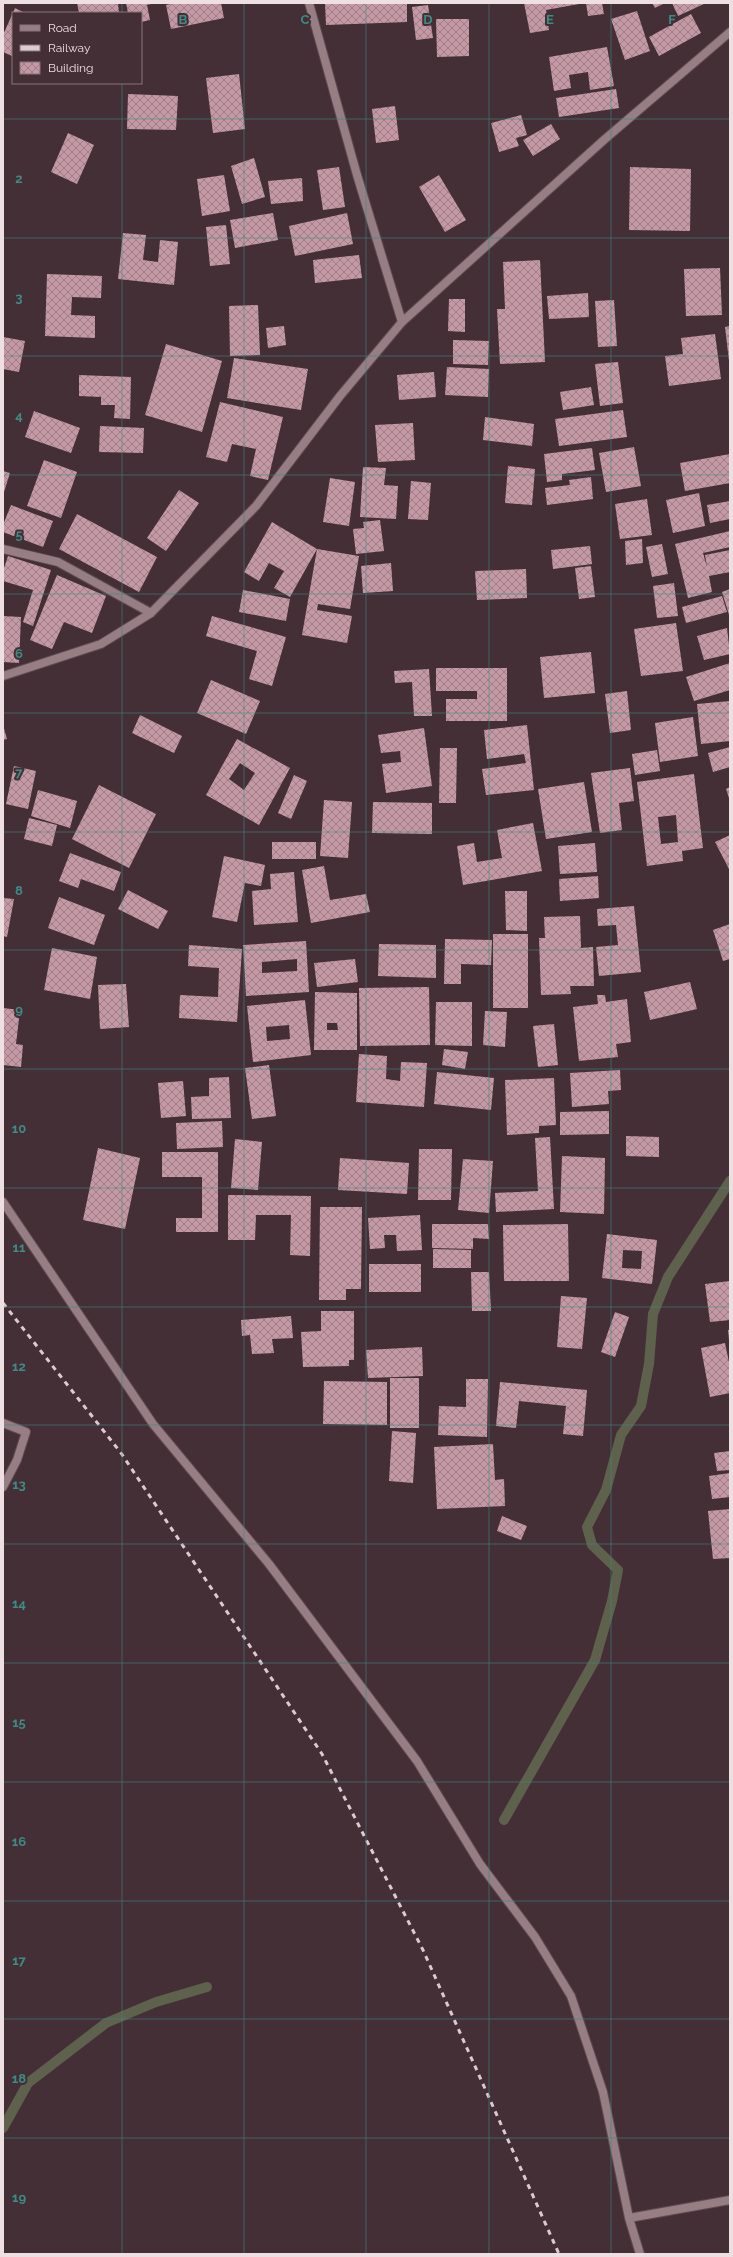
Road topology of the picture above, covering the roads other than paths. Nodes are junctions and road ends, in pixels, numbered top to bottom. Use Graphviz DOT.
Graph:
graph roads {
  1 [pos="309,3"];
  2 [pos="730,32"];
  3 [pos="402,322"];
  4 [pos="3,549"];
  5 [pos="151,613"];
  6 [pos="3,676"];
  7 [pos="3,1202"];
  8 [pos="3,1423"];
  9 [pos="3,1487"];
  10 [pos="730,2200"];
  11 [pos="629,2218"];
  12 [pos="640,2254"];
  1 -- 3 [label="street"];
  2 -- 3 [label="street"];
  3 -- 5 [label="street"];
  4 -- 5 [label="street"];
  5 -- 6 [label="street"];
  7 -- 11 [label="street"];
  8 -- 9 [label="street"];
  10 -- 11 [label="street"];
  11 -- 12 [label="street"];
}
